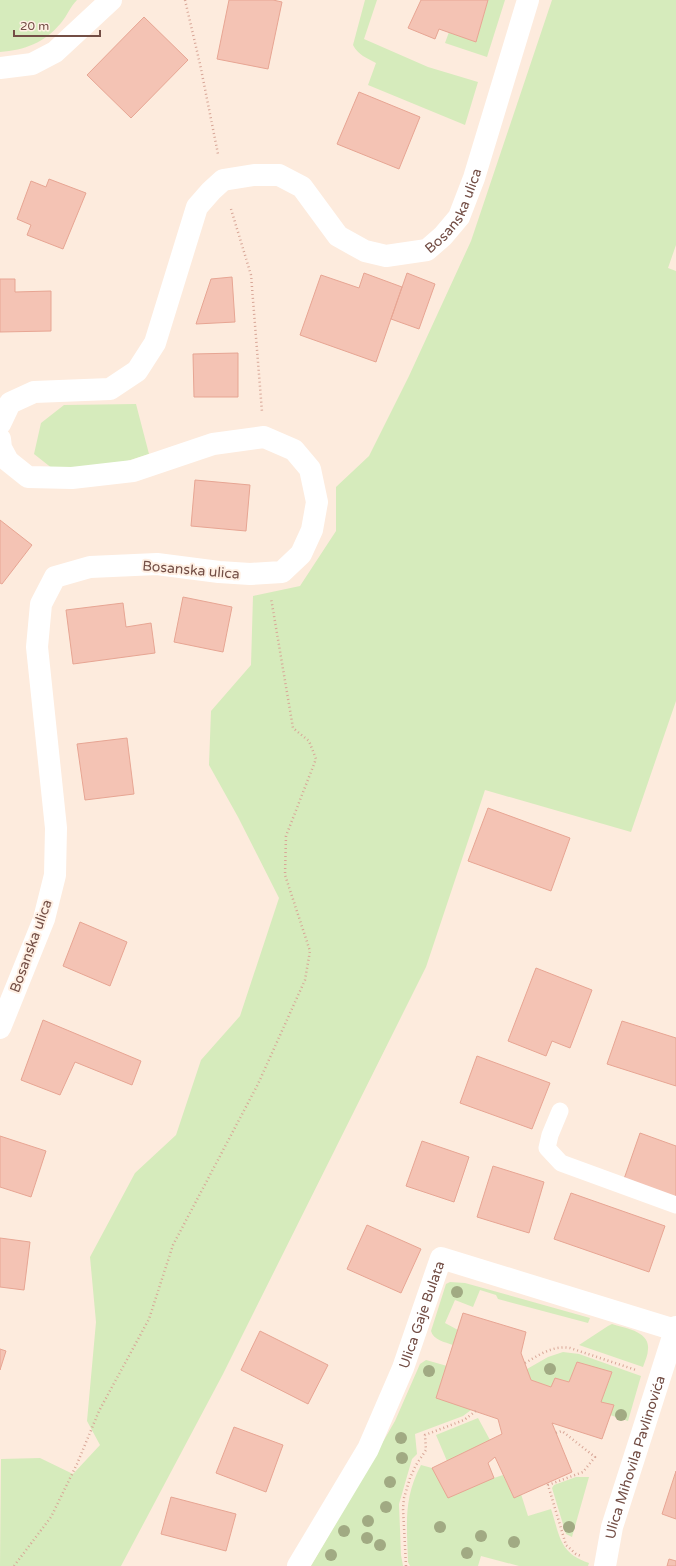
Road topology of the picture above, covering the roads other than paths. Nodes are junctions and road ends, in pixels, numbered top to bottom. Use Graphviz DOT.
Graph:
graph roads {
  1 [pos="111,0"];
  2 [pos="528,0"];
  3 [pos="0,68"];
  4 [pos="0,424"];
  5 [pos="0,441"];
  6 [pos="0,1028"];
  7 [pos="560,1111"];
  8 [pos="676,1205"];
  9 [pos="675,1329"];
  10 [pos="298,1566"];
  11 [pos="605,1566"];
  1 -- 3 [label="street"];
  2 -- 4 [label="street, Bosanska ulica"];
  5 -- 6 [label="street, Bosanska ulica"];
  7 -- 8 [label="lane"];
  9 -- 10 [label="street, Ulica Gaje Bulata"];
  9 -- 11 [label="street, Ulica Mihovila Pavlinovića"];
}
